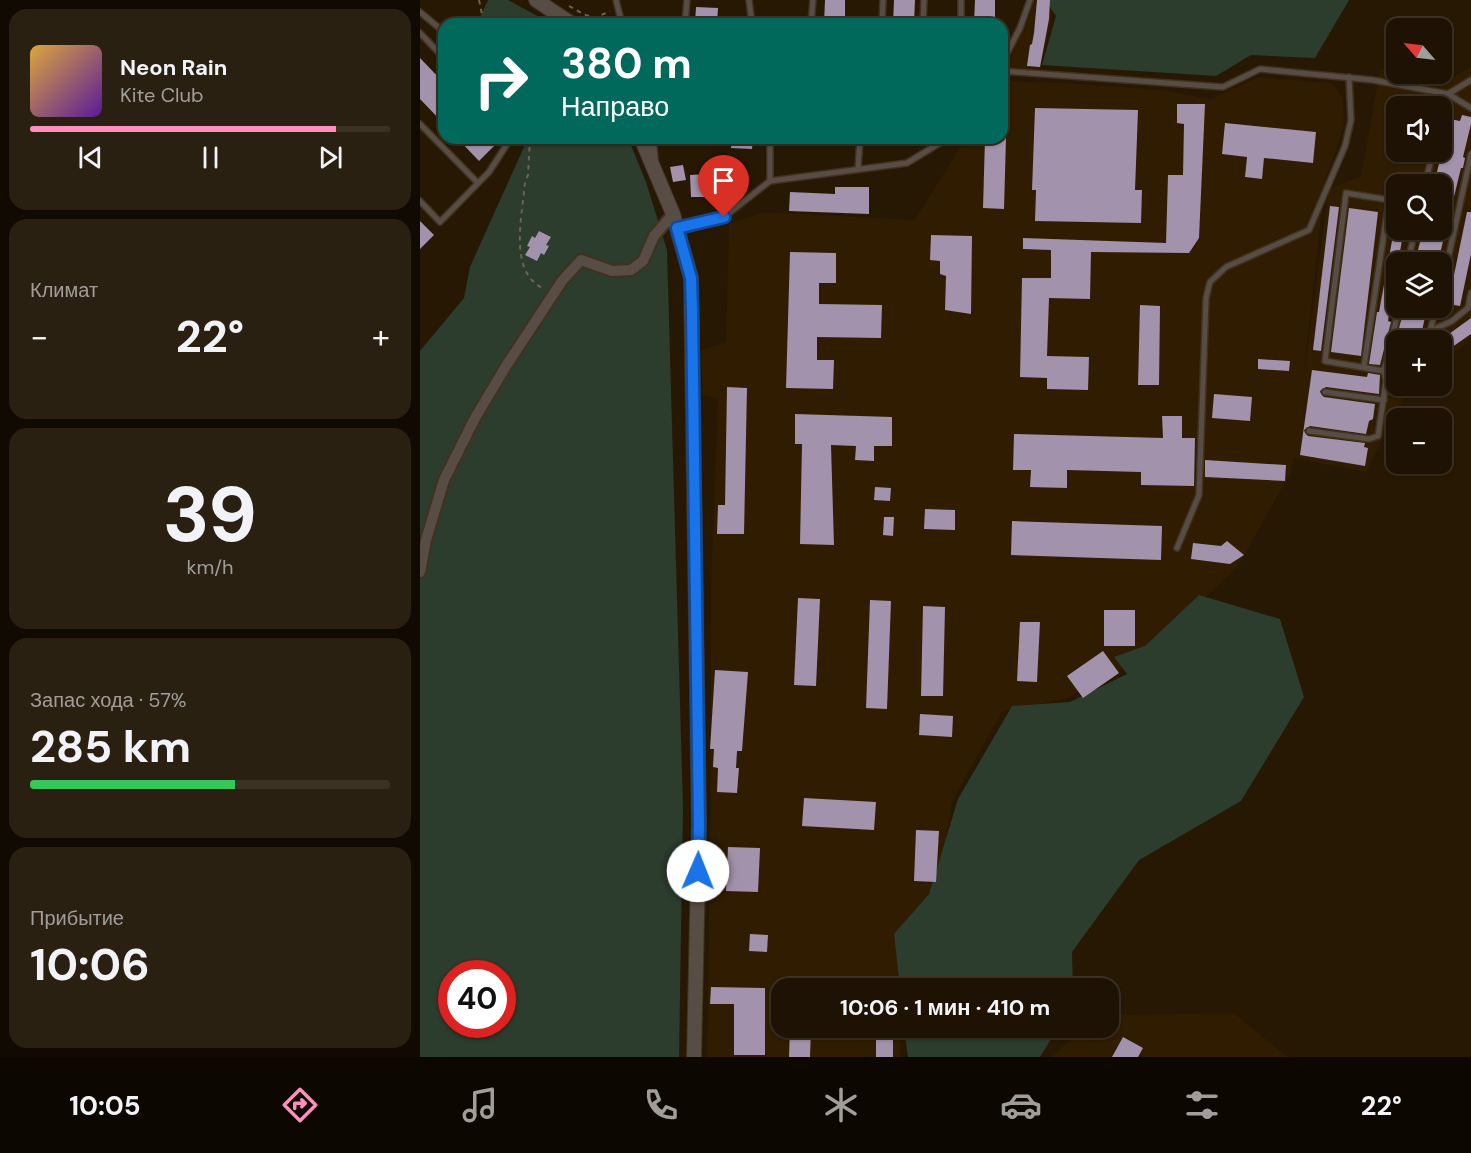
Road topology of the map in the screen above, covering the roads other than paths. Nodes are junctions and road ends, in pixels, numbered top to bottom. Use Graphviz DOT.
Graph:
graph roads {
  1 [pos="536,0"];
  2 [pos="687,0"];
  3 [pos="749,0"];
  4 [pos="813,0"];
  5 [pos="883,0"];
  6 [pos="924,0"];
  7 [pos="961,0"];
  8 [pos="1030,0"];
  9 [pos="616,2"];
  10 [pos="420,12"];
  11 [pos="563,18"];
  12 [pos="620,18"];
  13 [pos="686,18"];
  14 [pos="751,18"];
  15 [pos="812,18"];
  16 [pos="882,18"];
  17 [pos="923,18"];
  18 [pos="961,18"];
  19 [pos="438,27"];
  20 [pos="420,33"];
  21 [pos="1008,51"];
  22 [pos="438,52"];
  23 [pos="1008,71"];
  24 [pos="1349,77"];
  25 [pos="1471,80"];
  26 [pos="1448,94"];
  27 [pos="1471,108"];
  28 [pos="420,124"];
  29 [pos="438,142"];
  30 [pos="440,144"];
  31 [pos="507,144"];
  32 [pos="644,144"];
  33 [pos="654,144"];
  34 [pos="770,144"];
  35 [pos="860,144"];
  36 [pos="938,144"];
  37 [pos="1471,154"];
  38 [pos="858,169"];
  39 [pos="657,174"];
  40 [pos="770,181"];
  41 [pos="478,183"];
  42 [pos="1386,200"];
  43 [pos="420,201"];
  44 [pos="673,214"];
  45 [pos="1386,220"];
  46 [pos="677,228"];
  47 [pos="1449,252"];
  48 [pos="1471,293"];
  49 [pos="1397,318"];
  50 [pos="1433,318"];
  51 [pos="1364,366"];
  52 [pos="1384,371"];
  53 [pos="1325,392"];
  54 [pos="1384,400"];
  55 [pos="1309,431"];
  56 [pos="426,540"];
  57 [pos="1176,548"];
  58 [pos="420,555"];
  59 [pos="420,572"];
  60 [pos="694,1057"];
  1 -- 11 [label="street"];
  2 -- 13 [label="lane"];
  3 -- 14 [label="lane"];
  4 -- 15 [label="lane"];
  5 -- 16 [label="lane"];
  6 -- 17 [label="lane"];
  7 -- 18 [label="lane"];
  8 -- 21 [label="lane"];
  9 -- 12 [label="lane"];
  10 -- 19 [label="lane"];
  20 -- 22 [label="lane"];
  23 -- 24 [label="lane"];
  24 -- 26 [label="lane"];
  24 -- 57 [label="lane"];
  25 -- 26 [label="lane"];
  26 -- 27 [label="lane"];
  28 -- 29 [label="lane"];
  30 -- 41 [label="lane"];
  31 -- 41 [label="lane"];
  32 -- 39 [label="street"];
  33 -- 39 [label="lane"];
  34 -- 40 [label="lane"];
  35 -- 38 [label="lane"];
  36 -- 38 [label="lane"];
  37 -- 47 [label="lane"];
  38 -- 40 [label="lane"];
  39 -- 44 [label="street"];
  40 -- 46 [label="lane"];
  41 -- 43 [label="lane"];
  42 -- 51 [label="lane"];
  44 -- 46 [label="street"];
  44 -- 56 [label="street"];
  45 -- 51 [label="lane"];
  46 -- 60 [label="street"];
  48 -- 50 [label="lane"];
  49 -- 52 [label="lane"];
  51 -- 52 [label="lane"];
  52 -- 54 [label="lane"];
  53 -- 54 [label="lane"];
  54 -- 55 [label="lane"];
  56 -- 58 [label="street"];
  56 -- 59 [label="street"];
}
